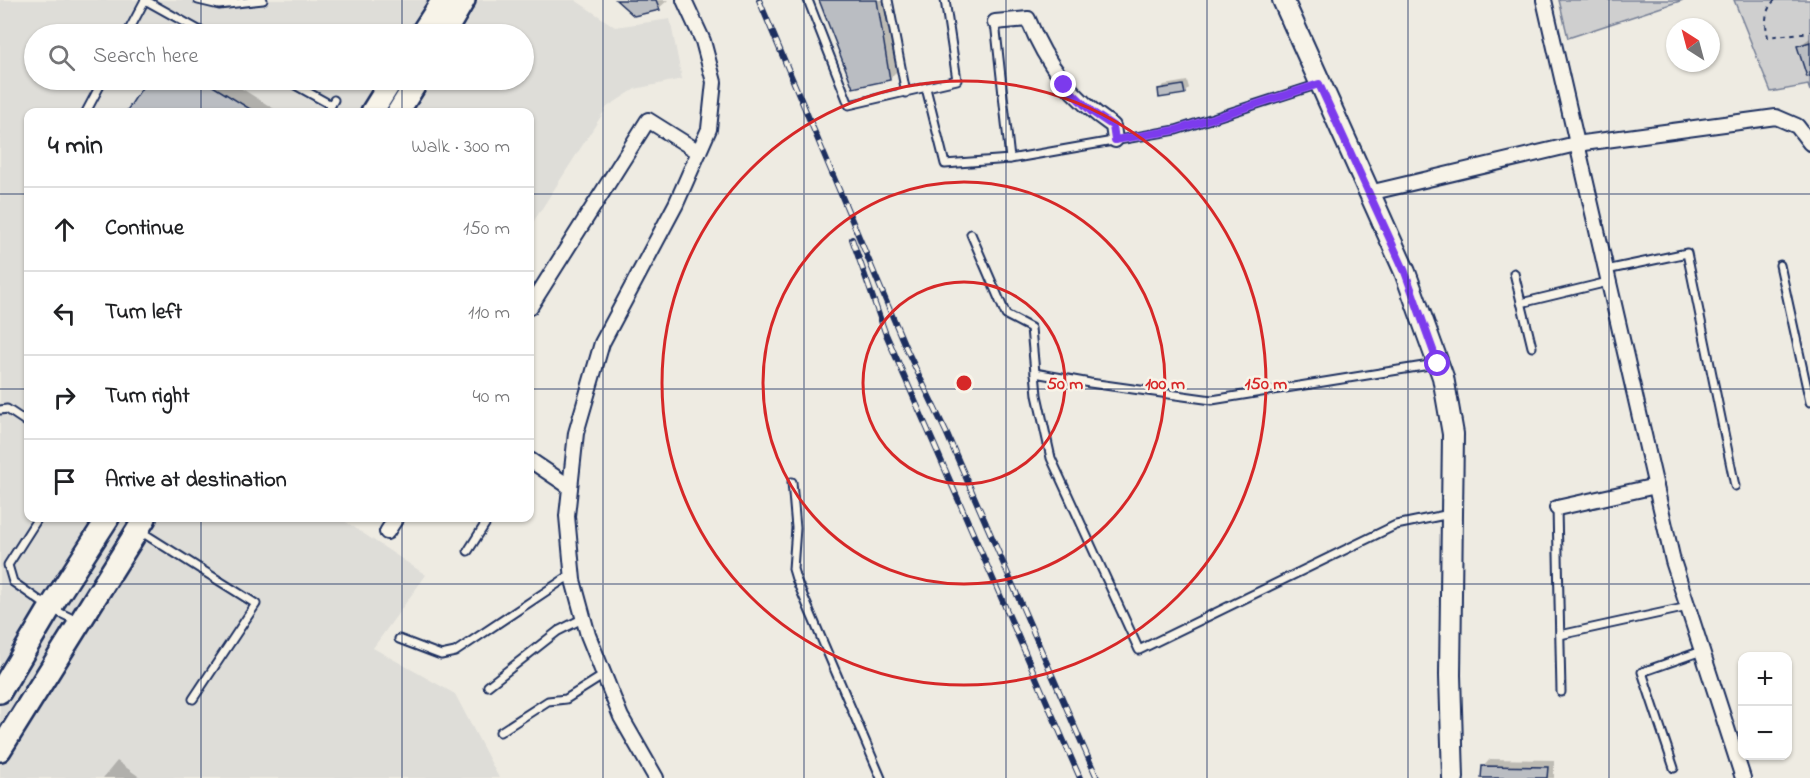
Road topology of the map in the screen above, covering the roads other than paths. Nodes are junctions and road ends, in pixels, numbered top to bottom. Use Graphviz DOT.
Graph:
graph roads {
  1 [pos="145,0"];
  2 [pos="198,0"];
  3 [pos="263,0"];
  4 [pos="443,0"];
  5 [pos="464,0"];
  6 [pos="684,0"];
  7 [pos="808,0"];
  8 [pos="888,0"];
  9 [pos="945,0"];
  10 [pos="1283,0"];
  11 [pos="1544,0"];
  12 [pos="995,22"];
  13 [pos="132,24"];
  14 [pos="188,24"];
  15 [pos="427,24"];
  16 [pos="450,24"];
  17 [pos="1319,84"];
  18 [pos="926,88"];
  19 [pos="98,90"];
  20 [pos="307,90"];
  21 [pos="386,90"];
  22 [pos="412,90"];
  23 [pos="906,93"];
  24 [pos="88,108"];
  25 [pos="329,108"];
  26 [pos="375,108"];
  27 [pos="400,108"];
  28 [pos="1115,140"];
  29 [pos="1810,143"];
  30 [pos="1576,144"];
  31 [pos="699,152"];
  32 [pos="1010,159"];
  33 [pos="1369,193"];
  34 [pos="971,234"];
  35 [pos="1780,265"];
  36 [pos="1514,273"];
  37 [pos="1607,276"];
  38 [pos="534,301"];
  39 [pos="1521,303"];
  40 [pos="1532,347"];
  41 [pos="1438,364"];
  42 [pos="1035,373"];
  43 [pos="1810,402"];
  44 [pos="0,410"];
  45 [pos="24,420"];
  46 [pos="534,463"];
  47 [pos="792,482"];
  48 [pos="1656,486"];
  49 [pos="1735,486"];
  50 [pos="570,487"];
  51 [pos="1557,508"];
  52 [pos="1452,514"];
  53 [pos="35,522"];
  54 [pos="105,522"];
  55 [pos="393,522"];
  56 [pos="486,522"];
  57 [pos="142,524"];
  58 [pos="387,532"];
  59 [pos="468,551"];
  60 [pos="572,574"];
  61 [pos="1688,607"];
  62 [pos="50,608"];
  63 [pos="584,618"];
  64 [pos="80,623"];
  65 [pos="1560,635"];
  66 [pos="399,639"];
  67 [pos="1702,651"];
  68 [pos="604,675"];
  69 [pos="488,686"];
  70 [pos="1561,692"];
  71 [pos="0,693"];
  72 [pos="193,699"];
  73 [pos="26,708"];
  74 [pos="500,732"];
  75 [pos="0,750"];
  76 [pos="1674,768"];
  77 [pos="656,778"];
  78 [pos="881,778"];
  79 [pos="1453,778"];
  80 [pos="1743,778"];
  1 -- 13 [label="lane"];
  1 -- 14 [label="lane"];
  2 -- 3 [label="lane"];
  4 -- 15 [label="main road"];
  5 -- 16 [label="main road"];
  6 -- 31 [label="street"];
  7 -- 23 [label="lane"];
  8 -- 23 [label="lane"];
  9 -- 18 [label="lane"];
  10 -- 17 [label="street"];
  11 -- 30 [label="street"];
  12 -- 28 [label="street"];
  12 -- 32 [label="lane"];
  17 -- 28 [label="lane"];
  17 -- 33 [label="street"];
  18 -- 23 [label="lane"];
  18 -- 32 [label="lane"];
  19 -- 24 [label="lane"];
  20 -- 25 [label="lane"];
  21 -- 26 [label="main road"];
  22 -- 27 [label="main road"];
  28 -- 32 [label="lane"];
  29 -- 30 [label="street"];
  30 -- 33 [label="street"];
  30 -- 37 [label="street"];
  31 -- 38 [label="street"];
  31 -- 50 [label="street"];
  33 -- 41 [label="street"];
  34 -- 42 [label="lane"];
  35 -- 43 [label="lane"];
  36 -- 39 [label="lane"];
  37 -- 39 [label="lane"];
  37 -- 48 [label="street"];
  37 -- 49 [label="lane"];
  39 -- 40 [label="lane"];
  41 -- 42 [label="lane"];
  41 -- 52 [label="street"];
  42 -- 52 [label="lane"];
  44 -- 45 [label="lane"];
  46 -- 50 [label="street"];
  47 -- 78 [label="lane"];
  48 -- 51 [label="street"];
  48 -- 61 [label="street"];
  50 -- 60 [label="street"];
  51 -- 65 [label="lane"];
  52 -- 79 [label="street"];
  53 -- 62 [label="lane"];
  54 -- 62 [label="main road"];
  55 -- 58 [label="street"];
  56 -- 59 [label="lane"];
  57 -- 64 [label="main road"];
  57 -- 72 [label="lane"];
  60 -- 63 [label="street"];
  60 -- 66 [label="lane"];
  61 -- 65 [label="lane"];
  61 -- 67 [label="street"];
  62 -- 64 [label="lane"];
  62 -- 71 [label="main road"];
  63 -- 68 [label="street"];
  63 -- 69 [label="lane"];
  64 -- 73 [label="main road"];
  65 -- 70 [label="lane"];
  67 -- 76 [label="lane"];
  67 -- 80 [label="street"];
  68 -- 74 [label="lane"];
  68 -- 77 [label="street"];
  71 -- 73 [label="main road"];
  73 -- 75 [label="main road"];
}
